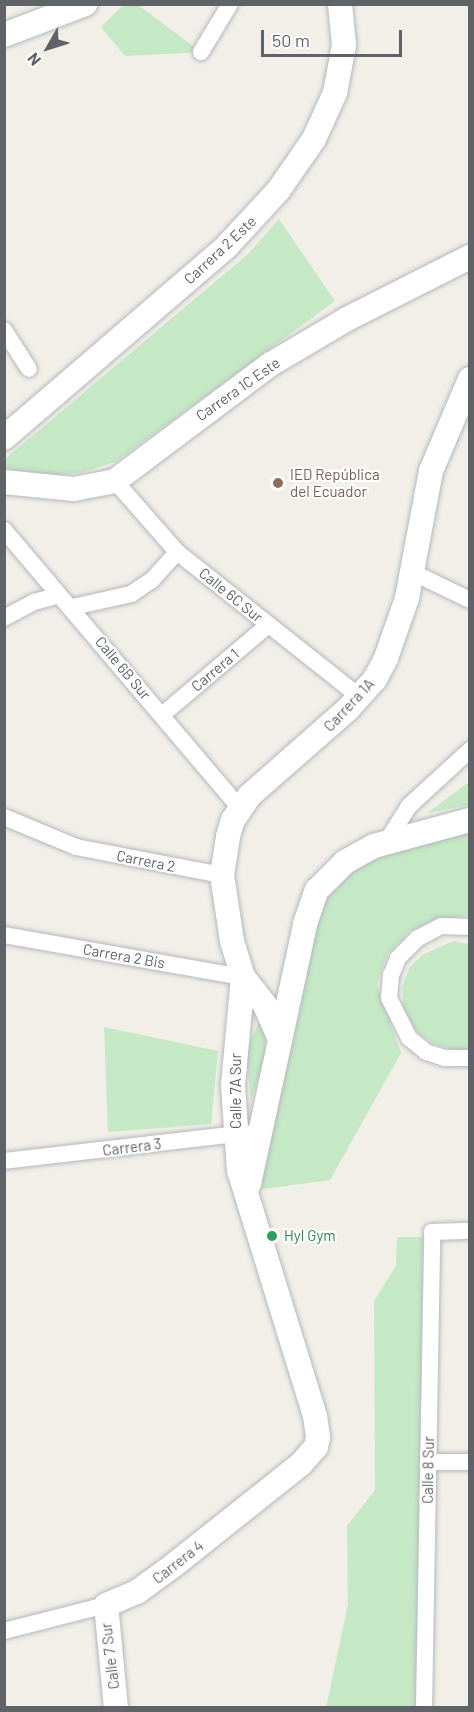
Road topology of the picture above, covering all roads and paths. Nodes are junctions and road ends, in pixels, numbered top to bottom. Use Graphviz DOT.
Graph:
graph roads {
  1 [pos="85,4"];
  2 [pos="230,4"];
  3 [pos="340,4"];
  4 [pos="4,35"];
  5 [pos="201,52"];
  6 [pos="470,257"];
  7 [pos="4,330"];
  8 [pos="29,369"];
  9 [pos="470,379"];
  10 [pos="4,438"];
  11 [pos="115,481"];
  12 [pos="4,482"];
  13 [pos="4,530"];
  14 [pos="177,552"];
  15 [pos="412,572"];
  16 [pos="57,596"];
  17 [pos="470,600"];
  18 [pos="73,607"];
  19 [pos="4,618"];
  20 [pos="268,625"];
  21 [pos="360,697"];
  22 [pos="162,715"];
  23 [pos="470,750"];
  24 [pos="240,808"];
  25 [pos="4,817"];
  26 [pos="470,820"];
  27 [pos="387,841"];
  28 [pos="222,876"];
  29 [pos="470,927"];
  30 [pos="4,935"];
  31 [pos="299,954"];
  32 [pos="243,977"];
  33 [pos="265,1005"];
  34 [pos="237,1037"];
  35 [pos="280,1039"];
  36 [pos="470,1058"];
  37 [pos="247,1133"];
  38 [pos="4,1161"];
  39 [pos="470,1231"];
  40 [pos="318,1437"];
  41 [pos="428,1462"];
  42 [pos="470,1462"];
  43 [pos="106,1605"];
  44 [pos="4,1631"];
  45 [pos="116,1707"];
  46 [pos="424,1707"];
  1 -- 4 [label="street"];
  2 -- 5 [label="street"];
  3 -- 10 [label="street, Carrera 2 Este"];
  6 -- 11 [label="street, Carrera 1C Este"];
  7 -- 8 [label="street"];
  9 -- 15 [label="street, Carrera 1A"];
  11 -- 12 [label="street, Carrera 1C Este"];
  11 -- 14 [label="street, Calle 6C Sur"];
  13 -- 16 [label="street, Calle 6B Sur"];
  14 -- 18 [label="street"];
  14 -- 20 [label="street, Calle 6C Sur"];
  15 -- 17 [label="street"];
  15 -- 21 [label="street, Carrera 1A"];
  16 -- 18 [label="street, Calle 6B Sur"];
  16 -- 19 [label="street"];
  18 -- 22 [label="street, Calle 6B Sur"];
  20 -- 21 [label="street, Calle 6C Sur"];
  20 -- 22 [label="street, Carrera 1"];
  21 -- 24 [label="street, Carrera 1A"];
  22 -- 24 [label="street, Calle 6B Sur"];
  23 -- 27 [label="street"];
  24 -- 28 [label="street"];
  25 -- 28 [label="street, Carrera 2"];
  26 -- 27 [label="street"];
  27 -- 31 [label="street, Calle 7A Sur"];
  28 -- 32 [label="street"];
  29 -- 36 [label="street"];
  30 -- 32 [label="street, Carrera 2 Bis"];
  31 -- 33 [label="street, Calle 7A Sur"];
  31 -- 35 [label="street, Calle 7A Sur"];
  32 -- 33 [label="street"];
  32 -- 34 [label="street"];
  33 -- 34 [label="street, Calle 7A Sur"];
  33 -- 35 [label="street"];
  34 -- 37 [label="street, Calle 7A Sur"];
  35 -- 37 [label="street, Calle 7A Sur"];
  37 -- 38 [label="street, Carrera 3"];
  37 -- 40 [label="street, Calle 7A Sur"];
  39 -- 41 [label="street, Calle 8 Sur"];
  40 -- 43 [label="street, Carrera 4"];
  41 -- 42 [label="street"];
  41 -- 46 [label="street, Calle 8 Sur"];
  43 -- 44 [label="street, Carrera 4"];
  43 -- 45 [label="street, Calle 7 Sur"];
}
